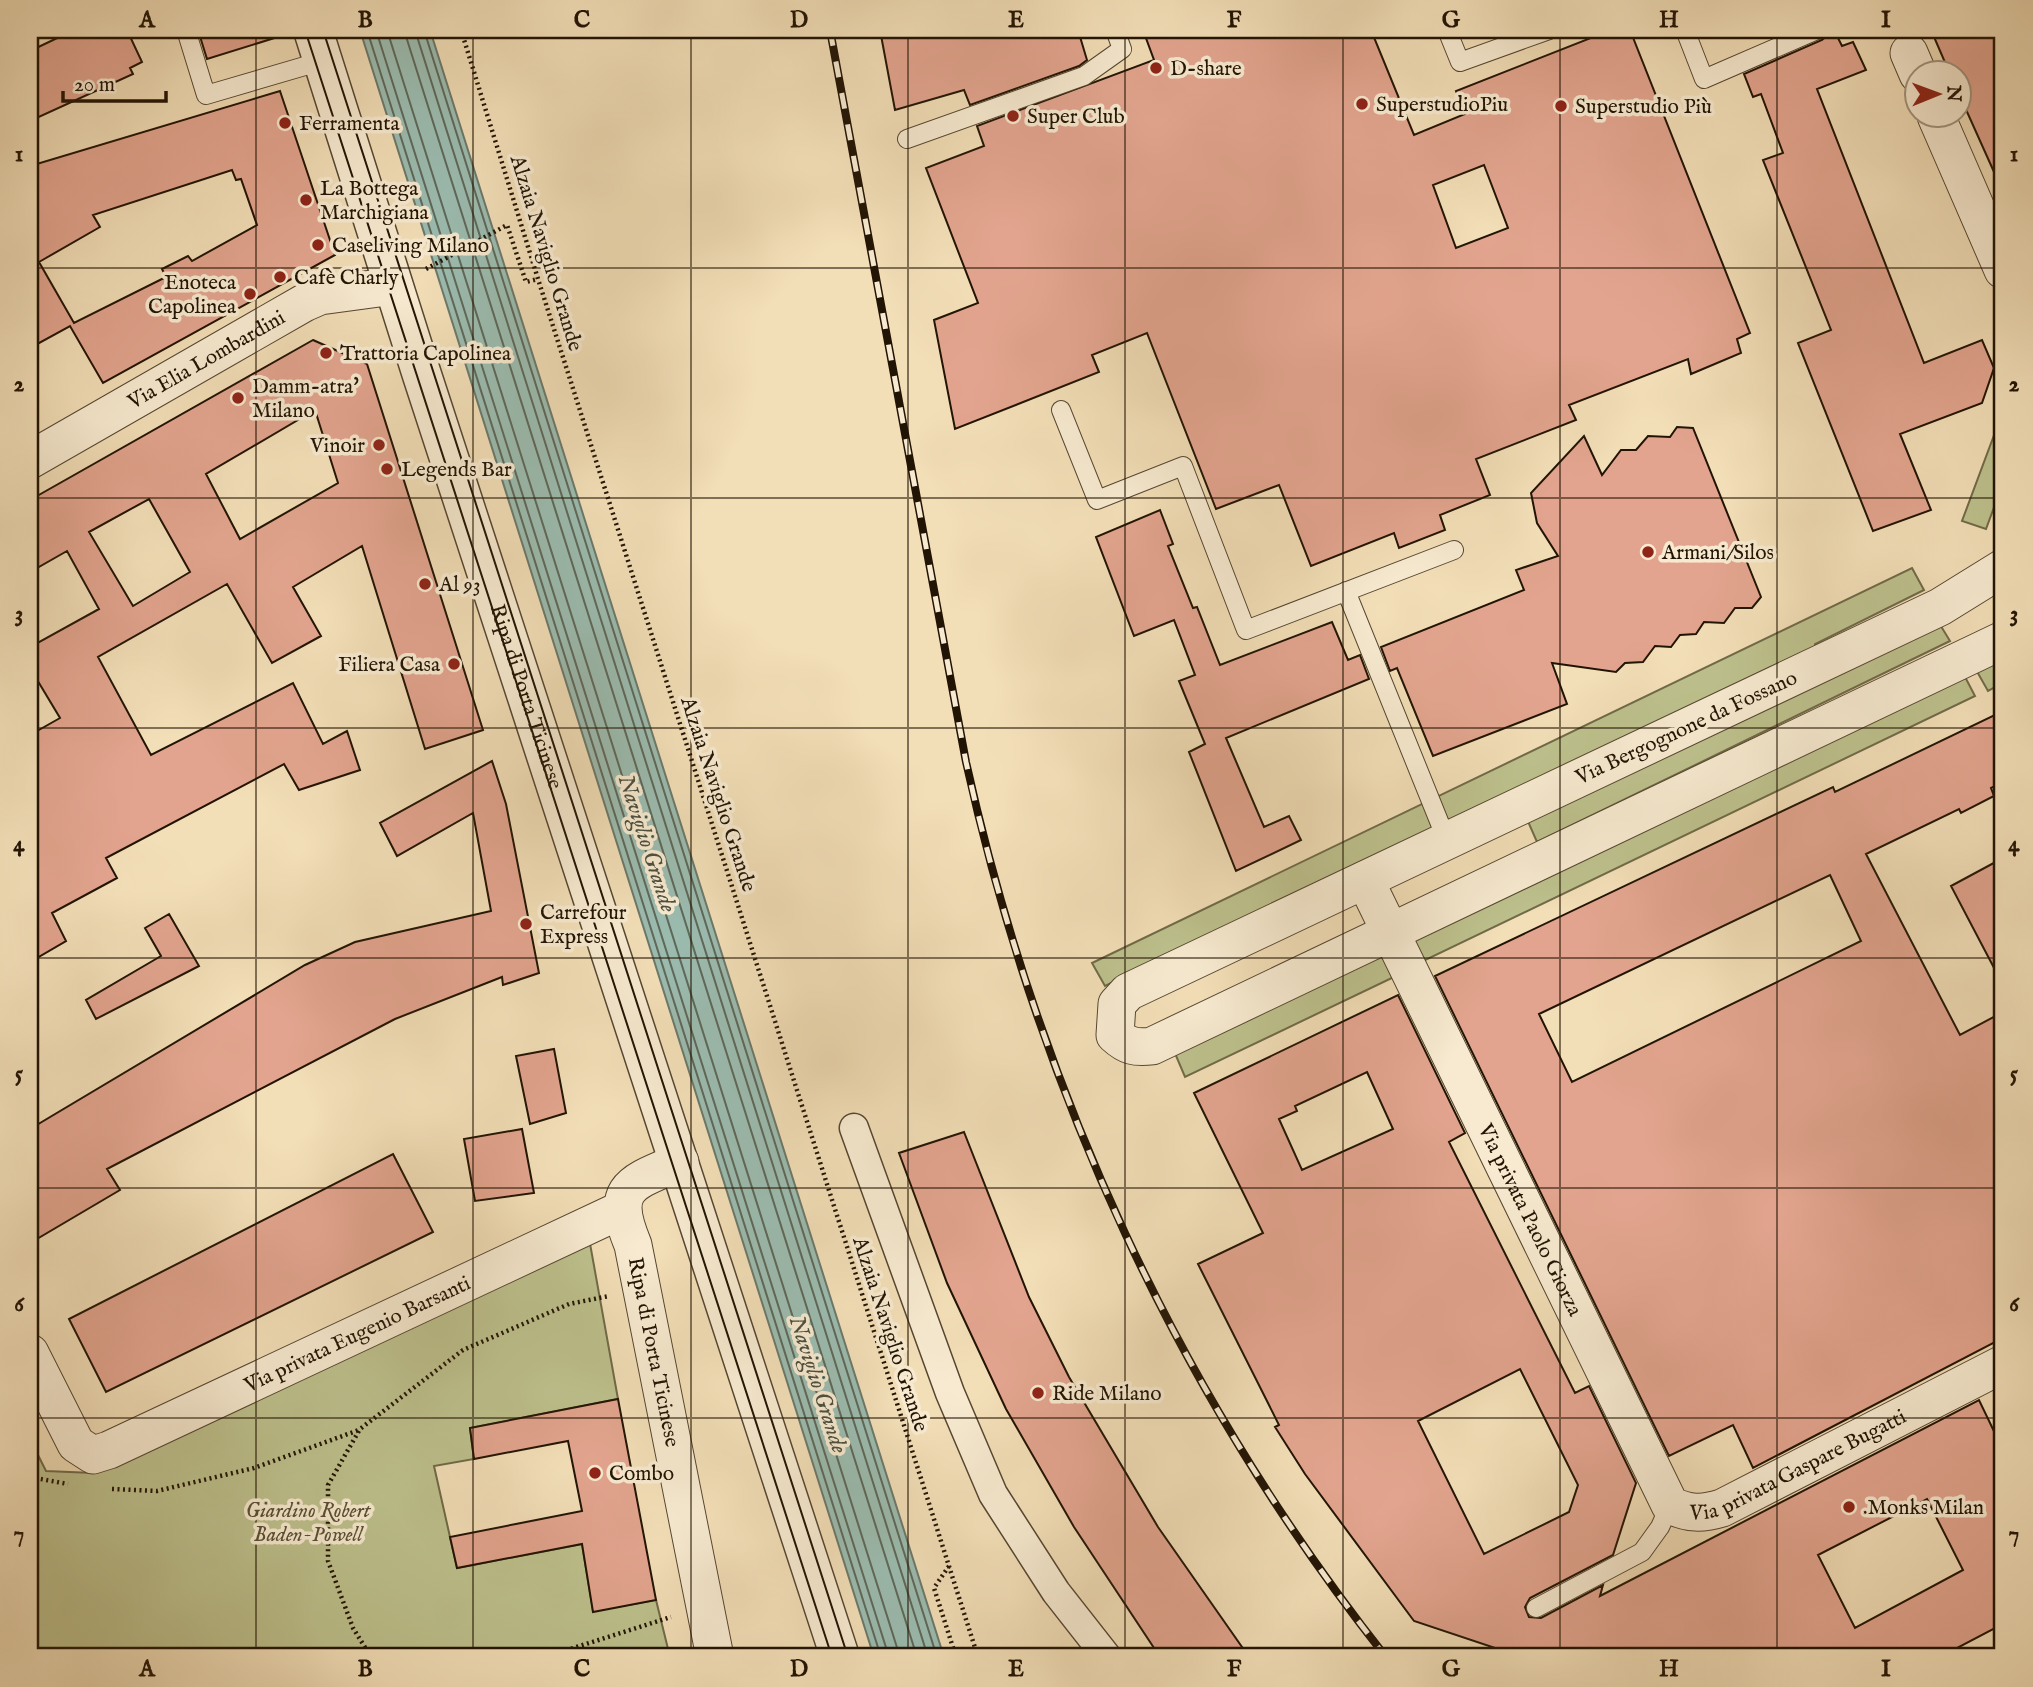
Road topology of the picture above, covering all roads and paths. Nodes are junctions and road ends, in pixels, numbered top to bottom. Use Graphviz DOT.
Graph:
graph roads {
  1 [pos="186,30"];
  2 [pos="461,30"];
  3 [pos="1115,30"];
  4 [pos="1447,30"];
  5 [pos="1549,30"];
  6 [pos="1685,30"];
  7 [pos="1817,30"];
  8 [pos="318,45"];
  9 [pos="1942,130"];
  10 [pos="907,139"];
  11 [pos="2003,270"];
  12 [pos="538,279"];
  13 [pos="405,280"];
  14 [pos="1061,410"];
  15 [pos="30,460"];
  16 [pos="1454,550"];
  17 [pos="2003,568"];
  18 [pos="1346,591"];
  19 [pos="2003,640"];
  20 [pos="1447,841"];
  21 [pos="1366,880"];
  22 [pos="1392,933"];
  23 [pos="854,1128"];
  24 [pos="680,1162"];
  25 [pos="621,1210"];
  26 [pos="613,1295"];
  27 [pos="30,1353"];
  28 [pos="2003,1364"];
  29 [pos="360,1429"];
  30 [pos="30,1477"];
  31 [pos="74,1485"];
  32 [pos="110,1489"];
  33 [pos="1670,1505"];
  34 [pos="949,1566"];
  35 [pos="1536,1608"];
  36 [pos="675,1616"];
  37 [pos="371,1657"];
  38 [pos="545,1657"];
  39 [pos="715,1657"];
  40 [pos="839,1657"];
  41 [pos="956,1657"];
  42 [pos="978,1657"];
  43 [pos="1107,1657"];
  1 -- 8 [label="lane"];
  2 -- 12 [label="path, Alzaia Naviglio Grande"];
  3 -- 10 [label="lane"];
  4 -- 5 [label="lane"];
  6 -- 7 [label="lane"];
  8 -- 13 [label="street, Ripa di Porta Ticinese"];
  9 -- 11 [label="street"];
  12 -- 13 [label="path"];
  12 -- 34 [label="path, Alzaia Naviglio Grande"];
  13 -- 15 [label="street, Via Elia Lombardini"];
  13 -- 24 [label="street, Ripa di Porta Ticinese"];
  14 -- 18 [label="lane"];
  16 -- 18 [label="lane"];
  17 -- 20 [label="street, Via Bergognone da Fossano"];
  18 -- 20 [label="lane"];
  19 -- 22 [label="street, Via Bergognone da Fossano"];
  20 -- 21 [label="street, Via Bergognone da Fossano"];
  21 -- 22 [label="street"];
  21 -- 22 [label="street, Via Bergognone da Fossano"];
  22 -- 33 [label="street, Via privata Paolo Giorza"];
  23 -- 43 [label="street"];
  24 -- 25 [label="street"];
  24 -- 40 [label="street, Ripa di Porta Ticinese"];
  25 -- 27 [label="street, Via privata Eugenio Barsanti"];
  25 -- 39 [label="street, Ripa di Porta Ticinese"];
  26 -- 29 [label="path"];
  28 -- 33 [label="street, Via privata Gaspare Bugatti"];
  29 -- 32 [label="path"];
  29 -- 37 [label="path"];
  30 -- 31 [label="path"];
  33 -- 35 [label="lane, Via privata Gaspare Bugatti"];
  34 -- 41 [label="path"];
  34 -- 42 [label="path, Alzaia Naviglio Grande"];
  36 -- 38 [label="path"];
}
